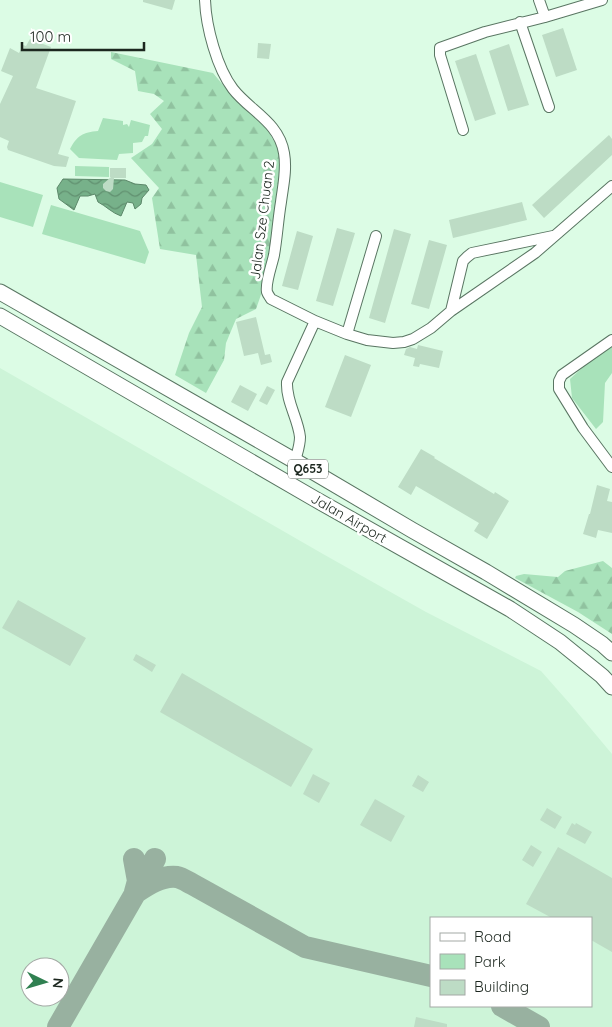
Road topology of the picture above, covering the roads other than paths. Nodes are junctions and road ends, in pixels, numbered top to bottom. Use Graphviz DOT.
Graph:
graph roads {
  1 [pos="205,0"];
  2 [pos="539,0"];
  3 [pos="602,0"];
  4 [pos="545,17"];
  5 [pos="520,22"];
  6 [pos="549,107"];
  7 [pos="463,130"];
  8 [pos="612,186"];
  9 [pos="376,236"];
  10 [pos="554,236"];
  11 [pos="0,292"];
  12 [pos="451,311"];
  13 [pos="0,316"];
  14 [pos="315,321"];
  15 [pos="347,334"];
  16 [pos="612,340"];
  17 [pos="295,461"];
  18 [pos="612,468"];
  19 [pos="316,499"];
  20 [pos="612,653"];
  21 [pos="612,687"];
  1 -- 14 [label="street, Jalan Sze Chuan 2"];
  2 -- 4 [label="street"];
  3 -- 4 [label="street"];
  4 -- 5 [label="street"];
  5 -- 6 [label="street"];
  5 -- 7 [label="street"];
  8 -- 10 [label="street, Jalan Sze Chuan 2"];
  9 -- 15 [label="street"];
  10 -- 12 [label="street, Jalan Sze Chuan 2"];
  10 -- 12 [label="street"];
  11 -- 17 [label="main road, Jalan Airport / Q653"];
  12 -- 15 [label="street, Jalan Sze Chuan 2"];
  13 -- 19 [label="main road, Jalan Airport / Q653"];
  14 -- 15 [label="street, Jalan Sze Chuan 2"];
  14 -- 17 [label="street"];
  16 -- 18 [label="street"];
  17 -- 19 [label="main road"];
  17 -- 20 [label="main road, Jalan Airport / Q653"];
  19 -- 21 [label="main road, Jalan Airport / Q653"];
}
